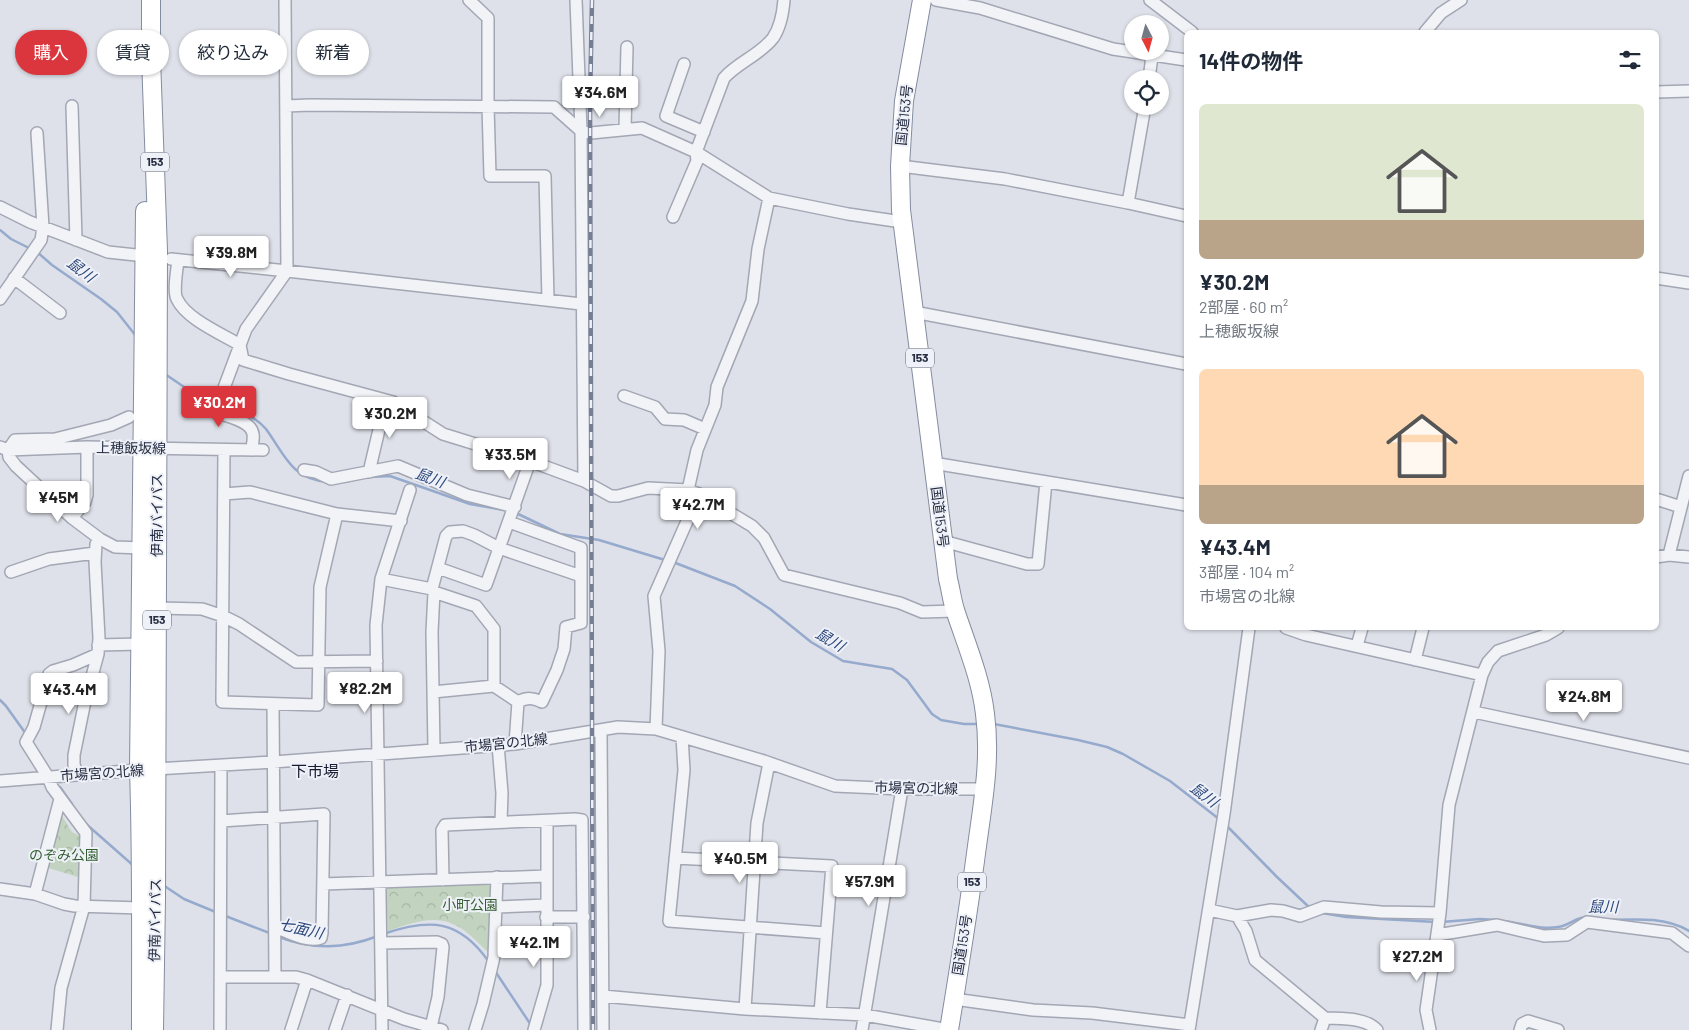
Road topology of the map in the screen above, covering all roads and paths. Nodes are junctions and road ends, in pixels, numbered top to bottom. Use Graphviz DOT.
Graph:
graph roads {
  1 [pos="145,0"];
  2 [pos="151,0"];
  3 [pos="285,0"];
  4 [pos="469,0"];
  5 [pos="576,0"];
  6 [pos="784,0"];
  7 [pos="922,0"];
  8 [pos="936,0"];
  9 [pos="1150,0"];
  10 [pos="1461,0"];
  11 [pos="1189,30"];
  12 [pos="1427,30"];
  13 [pos="627,47"];
  14 [pos="1124,51"];
  15 [pos="1169,58"];
  16 [pos="1184,60"];
  17 [pos="684,64"];
  18 [pos="1689,91"];
  19 [pos="1659,92"];
  20 [pos="72,106"];
  21 [pos="286,106"];
  22 [pos="488,106"];
  23 [pos="1143,115"];
  24 [pos="625,129"];
  25 [pos="581,131"];
  26 [pos="704,132"];
  27 [pos="37,133"];
  28 [pos="696,152"];
  29 [pos="900,166"];
  30 [pos="768,198"];
  31 [pos="1128,203"];
  32 [pos="0,207"];
  33 [pos="1184,216"];
  34 [pos="673,217"];
  35 [pos="902,222"];
  36 [pos="43,227"];
  37 [pos="76,240"];
  38 [pos="136,255"];
  39 [pos="287,272"];
  40 [pos="14,278"];
  41 [pos="1659,278"];
  42 [pos="1689,283"];
  43 [pos="0,299"];
  44 [pos="548,300"];
  45 [pos="581,304"];
  46 [pos="914,312"];
  47 [pos="60,313"];
  48 [pos="151,323"];
  49 [pos="240,345"];
  50 [pos="1184,364"];
  51 [pos="624,396"];
  52 [pos="386,400"];
  53 [pos="129,417"];
  54 [pos="705,429"];
  55 [pos="87,447"];
  56 [pos="4,448"];
  57 [pos="151,448"];
  58 [pos="224,450"];
  59 [pos="530,461"];
  60 [pos="933,464"];
  61 [pos="304,470"];
  62 [pos="369,472"];
  63 [pos="1689,476"];
  64 [pos="584,481"];
  65 [pos="1046,482"];
  66 [pos="410,490"];
  67 [pos="688,490"];
  68 [pos="224,494"];
  69 [pos="700,494"];
  70 [pos="1659,500"];
  71 [pos="1184,505"];
  72 [pos="1681,507"];
  73 [pos="336,514"];
  74 [pos="511,516"];
  75 [pos="72,518"];
  76 [pos="401,521"];
  77 [pos="100,539"];
  78 [pos="943,541"];
  79 [pos="143,548"];
  80 [pos="499,548"];
  81 [pos="95,552"];
  82 [pos="1669,555"];
  83 [pos="1659,557"];
  84 [pos="1689,557"];
  85 [pos="438,568"];
  86 [pos="11,572"];
  87 [pos="581,576"];
  88 [pos="381,579"];
  89 [pos="433,591"];
  90 [pos="157,608"];
  91 [pos="955,611"];
  92 [pos="223,616"];
  93 [pos="1249,630"];
  94 [pos="1293,630"];
  95 [pos="1361,630"];
  96 [pos="1422,630"];
  97 [pos="1555,630"];
  98 [pos="141,644"];
  99 [pos="1357,646"];
  100 [pos="98,650"];
  101 [pos="318,660"];
  102 [pos="1415,660"];
  103 [pos="377,661"];
  104 [pos="1482,675"];
  105 [pos="494,686"];
  106 [pos="433,692"];
  107 [pos="518,702"];
  108 [pos="273,705"];
  109 [pos="1474,712"];
  110 [pos="656,729"];
  111 [pos="601,730"];
  112 [pos="682,737"];
  113 [pos="515,744"];
  114 [pos="498,745"];
  115 [pos="434,749"];
  116 [pos="379,754"];
  117 [pos="1689,758"];
  118 [pos="273,762"];
  119 [pos="769,763"];
  120 [pos="221,766"];
  121 [pos="148,769"];
  122 [pos="78,774"];
  123 [pos="48,777"];
  124 [pos="0,781"];
  125 [pos="902,789"];
  126 [pos="985,790"];
  127 [pos="60,799"];
  128 [pos="274,817"];
  129 [pos="546,820"];
  130 [pos="221,821"];
  131 [pos="501,822"];
  132 [pos="149,857"];
  133 [pos="675,858"];
  134 [pos="755,862"];
  135 [pos="547,876"];
  136 [pos="497,877"];
  137 [pos="443,880"];
  138 [pos="380,882"];
  139 [pos="323,884"];
  140 [pos="0,889"];
  141 [pos="35,894"];
  142 [pos="84,906"];
  143 [pos="497,907"];
  144 [pos="141,908"];
  145 [pos="1208,910"];
  146 [pos="547,911"];
  147 [pos="1237,916"];
  148 [pos="584,917"];
  149 [pos="1439,923"];
  150 [pos="751,927"];
  151 [pos="275,932"];
  152 [pos="826,933"];
  153 [pos="381,938"];
  154 [pos="1689,946"];
  155 [pos="220,977"];
  156 [pos="276,977"];
  157 [pos="307,980"];
  158 [pos="347,995"];
  159 [pos="603,996"];
  160 [pos="954,999"];
  161 [pos="382,1009"];
  162 [pos="745,1009"];
  163 [pos="820,1013"];
  164 [pos="865,1015"];
  165 [pos="1140,1018"];
  166 [pos="537,1026"];
  167 [pos="1320,1027"];
  168 [pos="1190,1028"];
  169 [pos="436,1029"];
  170 [pos="57,1030"];
  171 [pos="141,1030"];
  172 [pos="154,1030"];
  173 [pos="220,1030"];
  174 [pos="291,1030"];
  175 [pos="335,1030"];
  176 [pos="382,1030"];
  177 [pos="474,1030"];
  178 [pos="584,1030"];
  179 [pos="603,1030"];
  180 [pos="862,1030"];
  181 [pos="949,1030"];
  182 [pos="1138,1030"];
  183 [pos="1377,1030"];
  184 [pos="1430,1030"];
  185 [pos="1520,1030"];
  186 [pos="1558,1030"];
  1 -- 48 [label="highway, 伊南バイパス / 153"];
  2 -- 48 [label="highway, 伊南バイパス / 153"];
  3 -- 21 [label="street"];
  4 -- 22 [label="street"];
  5 -- 25 [label="street"];
  6 -- 26 [label="street"];
  7 -- 29 [label="highway, 国道153号 / 153"];
  8 -- 14 [label="street"];
  9 -- 11 [label="street"];
  10 -- 12 [label="street"];
  13 -- 24 [label="street"];
  15 -- 16 [label="street"];
  17 -- 26 [label="street"];
  18 -- 19 [label="street"];
  20 -- 37 [label="street"];
  21 -- 22 [label="street"];
  21 -- 39 [label="street"];
  22 -- 25 [label="street"];
  22 -- 44 [label="street"];
  23 -- 31 [label="street"];
  24 -- 25 [label="street"];
  24 -- 28 [label="street"];
  25 -- 45 [label="street"];
  26 -- 28 [label="street"];
  27 -- 36 [label="street"];
  28 -- 30 [label="street"];
  28 -- 34 [label="street"];
  29 -- 31 [label="street"];
  29 -- 35 [label="highway, 国道153号 / 153"];
  30 -- 35 [label="street"];
  30 -- 54 [label="street"];
  31 -- 33 [label="street"];
  32 -- 36 [label="street"];
  35 -- 46 [label="highway, 国道153号 / 153"];
  36 -- 37 [label="street"];
  36 -- 40 [label="street"];
  37 -- 38 [label="street"];
  39 -- 44 [label="street"];
  39 -- 49 [label="street"];
  39 -- 49 [label="street"];
  40 -- 43 [label="street"];
  40 -- 47 [label="street"];
  41 -- 42 [label="street"];
  44 -- 45 [label="street"];
  45 -- 64 [label="street"];
  46 -- 50 [label="street"];
  46 -- 60 [label="highway, 国道153号 / 153"];
  48 -- 57 [label="highway, 伊南バイパス / 153"];
  49 -- 52 [label="street"];
  49 -- 58 [label="street, 上穂飯坂線"];
  51 -- 54 [label="street"];
  52 -- 59 [label="street"];
  52 -- 62 [label="street"];
  53 -- 56 [label="street"];
  54 -- 67 [label="street"];
  55 -- 56 [label="street, 上穂飯坂線"];
  55 -- 57 [label="street, 上穂飯坂線"];
  55 -- 75 [label="street"];
  56 -- 75 [label="street"];
  57 -- 58 [label="street, 上穂飯坂線"];
  57 -- 79 [label="highway, 伊南バイパス / 153"];
  57 -- 90 [label="highway, 伊南バイパス / 153"];
  58 -- 68 [label="street"];
  59 -- 64 [label="street"];
  59 -- 74 [label="street"];
  60 -- 65 [label="street"];
  60 -- 78 [label="highway, 国道153号 / 153"];
  61 -- 62 [label="street"];
  62 -- 74 [label="street"];
  63 -- 72 [label="street"];
  64 -- 67 [label="street"];
  65 -- 71 [label="street"];
  65 -- 78 [label="street"];
  66 -- 76 [label="street"];
  67 -- 69 [label="street"];
  68 -- 73 [label="street"];
  68 -- 92 [label="street"];
  69 -- 91 [label="street"];
  69 -- 110 [label="street"];
  70 -- 72 [label="street"];
  72 -- 82 [label="street"];
  73 -- 76 [label="street"];
  73 -- 101 [label="street"];
  74 -- 80 [label="street"];
  74 -- 87 [label="street"];
  75 -- 77 [label="street"];
  76 -- 88 [label="street"];
  77 -- 79 [label="street"];
  77 -- 81 [label="street"];
  78 -- 91 [label="highway, 国道153号 / 153"];
  79 -- 98 [label="highway, 伊南バイパス / 153"];
  80 -- 85 [label="street"];
  80 -- 85 [label="street"];
  80 -- 87 [label="street"];
  81 -- 86 [label="street"];
  81 -- 100 [label="street"];
  82 -- 83 [label="street"];
  82 -- 84 [label="street"];
  85 -- 89 [label="street"];
  87 -- 107 [label="street"];
  88 -- 89 [label="street"];
  88 -- 103 [label="street"];
  89 -- 105 [label="street"];
  89 -- 106 [label="street"];
  90 -- 92 [label="street"];
  90 -- 121 [label="highway, 伊南バイパス / 153"];
  91 -- 126 [label="highway, 国道153号 / 153"];
  92 -- 101 [label="street"];
  92 -- 108 [label="street"];
  93 -- 145 [label="street"];
  94 -- 99 [label="street"];
  95 -- 99 [label="street"];
  96 -- 102 [label="street"];
  97 -- 104 [label="street"];
  98 -- 100 [label="street"];
  98 -- 121 [label="highway, 伊南バイパス / 153"];
  99 -- 102 [label="street"];
  100 -- 122 [label="street"];
  100 -- 123 [label="street"];
  101 -- 103 [label="street"];
  101 -- 108 [label="street"];
  102 -- 104 [label="street"];
  103 -- 116 [label="street"];
  104 -- 109 [label="street"];
  105 -- 106 [label="street"];
  105 -- 107 [label="street"];
  106 -- 115 [label="street"];
  107 -- 113 [label="street"];
  108 -- 118 [label="street"];
  109 -- 117 [label="street"];
  109 -- 149 [label="street"];
  110 -- 111 [label="street, 市場宮の北線"];
  110 -- 112 [label="street, 市場宮の北線"];
  111 -- 113 [label="street, 市場宮の北線"];
  111 -- 159 [label="street"];
  112 -- 119 [label="street, 市場宮の北線"];
  112 -- 133 [label="street"];
  113 -- 114 [label="street, 市場宮の北線"];
  114 -- 115 [label="street, 市場宮の北線"];
  114 -- 131 [label="street"];
  115 -- 116 [label="street, 市場宮の北線"];
  116 -- 118 [label="street, 市場宮の北線"];
  116 -- 138 [label="street"];
  118 -- 120 [label="street, 市場宮の北線"];
  118 -- 128 [label="street"];
  119 -- 125 [label="street, 市場宮の北線"];
  119 -- 134 [label="street"];
  120 -- 121 [label="street, 市場宮の北線"];
  120 -- 130 [label="street"];
  121 -- 122 [label="street, 市場宮の北線"];
  121 -- 132 [label="highway, 伊南バイパス / 153"];
  122 -- 123 [label="street, 市場宮の北線"];
  123 -- 124 [label="street, 市場宮の北線"];
  123 -- 127 [label="street"];
  125 -- 126 [label="street, 市場宮の北線"];
  125 -- 164 [label="street"];
  126 -- 160 [label="highway, 国道153号 / 153"];
  127 -- 141 [label="street"];
  127 -- 142 [label="street"];
  128 -- 130 [label="street"];
  128 -- 139 [label="street"];
  128 -- 151 [label="street"];
  129 -- 131 [label="street"];
  129 -- 135 [label="street"];
  129 -- 148 [label="street"];
  130 -- 155 [label="street"];
  131 -- 137 [label="street"];
  132 -- 144 [label="highway, 伊南バイパス / 153"];
  132 -- 172 [label="highway, 伊南バイパス / 153"];
  133 -- 134 [label="street"];
  133 -- 150 [label="street"];
  134 -- 150 [label="street"];
  134 -- 152 [label="street"];
  135 -- 136 [label="street"];
  135 -- 146 [label="street"];
  136 -- 137 [label="street"];
  136 -- 143 [label="street"];
  137 -- 138 [label="street"];
  138 -- 139 [label="street"];
  138 -- 153 [label="street"];
  139 -- 151 [label="street"];
  140 -- 141 [label="street"];
  141 -- 142 [label="street"];
  142 -- 144 [label="street"];
  142 -- 170 [label="street"];
  143 -- 146 [label="street"];
  143 -- 177 [label="street"];
  144 -- 171 [label="highway, 伊南バイパス / 153"];
  145 -- 147 [label="street"];
  145 -- 168 [label="street"];
  146 -- 148 [label="street"];
  146 -- 166 [label="street"];
  147 -- 149 [label="street"];
  147 -- 167 [label="street"];
  148 -- 178 [label="street"];
  149 -- 154 [label="street"];
  149 -- 184 [label="street"];
  150 -- 152 [label="street"];
  150 -- 162 [label="street"];
  151 -- 156 [label="street"];
  152 -- 163 [label="street"];
  153 -- 161 [label="street"];
  153 -- 169 [label="street"];
  155 -- 156 [label="street"];
  155 -- 173 [label="street"];
  156 -- 157 [label="street"];
  157 -- 158 [label="street"];
  157 -- 174 [label="street"];
  158 -- 161 [label="street"];
  158 -- 175 [label="street"];
  159 -- 162 [label="street"];
  159 -- 179 [label="street"];
  160 -- 165 [label="street"];
  160 -- 181 [label="highway, 国道153号 / 153"];
  161 -- 169 [label="street"];
  161 -- 176 [label="street"];
  162 -- 163 [label="street"];
  163 -- 164 [label="street"];
  164 -- 180 [label="street"];
  164 -- 181 [label="street"];
  165 -- 168 [label="street"];
  165 -- 182 [label="street"];
  167 -- 183 [label="street"];
  185 -- 186 [label="street"];
}
